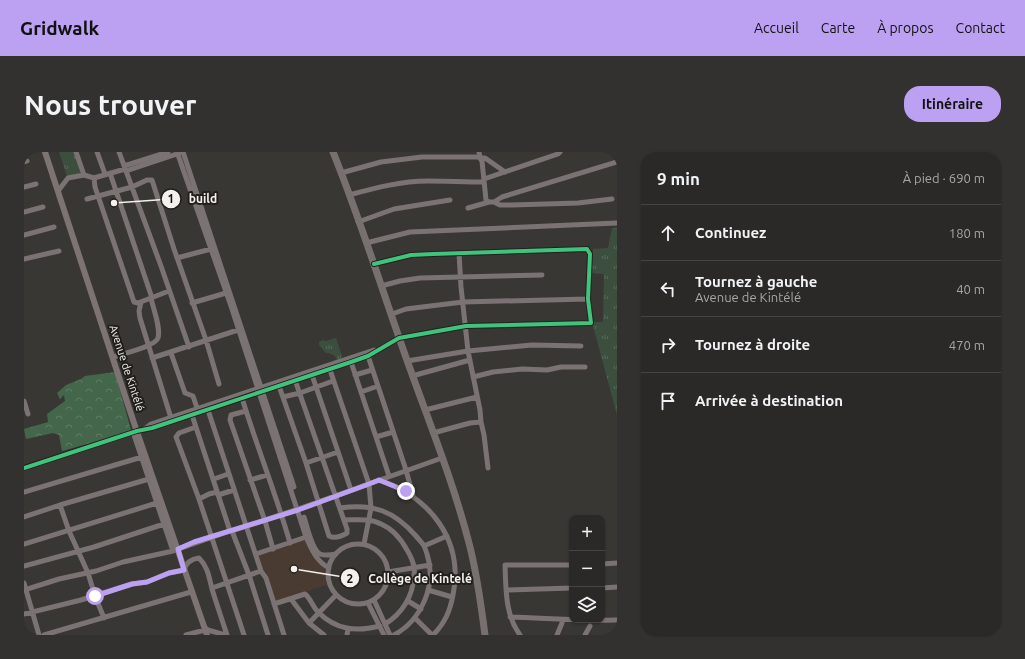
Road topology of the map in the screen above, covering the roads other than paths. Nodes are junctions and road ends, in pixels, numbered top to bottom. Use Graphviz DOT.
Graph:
graph roads {
  1 [pos="45,152"];
  2 [pos="76,152"];
  3 [pos="97,152"];
  4 [pos="119,152"];
  5 [pos="168,152"];
  6 [pos="333,152"];
  7 [pos="479,152"];
  8 [pos="560,152"];
  9 [pos="179,153"];
  10 [pos="480,158"];
  11 [pos="617,162"];
  12 [pos="125,169"];
  13 [pos="504,172"];
  14 [pos="107,173"];
  15 [pos="341,173"];
  16 [pos="84,175"];
  17 [pos="94,178"];
  18 [pos="484,180"];
  19 [pos="36,184"];
  20 [pos="24,187"];
  21 [pos="132,187"];
  22 [pos="116,191"];
  23 [pos="58,192"];
  24 [pos="349,195"];
  25 [pos="99,197"];
  26 [pos="612,199"];
  27 [pos="87,200"];
  28 [pos="450,200"];
  29 [pos="492,202"];
  30 [pos="43,207"];
  31 [pos="468,208"];
  32 [pos="24,212"];
  33 [pos="358,222"];
  34 [pos="617,223"];
  35 [pos="54,227"];
  36 [pos="24,235"];
  37 [pos="366,242"];
  38 [pos="211,249"];
  39 [pos="59,250"];
  40 [pos="459,253"];
  41 [pos="177,258"];
  42 [pos="24,259"];
  43 [pos="374,264"];
  44 [pos="542,275"];
  45 [pos="460,278"];
  46 [pos="381,286"];
  47 [pos="169,291"];
  48 [pos="226,293"];
  49 [pos="151,298"];
  50 [pos="588,299"];
  51 [pos="142,302"];
  52 [pos="463,302"];
  53 [pos="192,303"];
  54 [pos="392,314"];
  55 [pos="466,326"];
  56 [pos="238,330"];
  57 [pos="399,338"];
  58 [pos="206,340"];
  59 [pos="148,345"];
  60 [pos="581,346"];
  61 [pos="188,347"];
  62 [pos="379,349"];
  63 [pos="468,351"];
  64 [pos="171,353"];
  65 [pos="368,356"];
  66 [pos="113,357"];
  67 [pos="152,358"];
  68 [pos="470,360"];
  69 [pos="407,361"];
  70 [pos="351,362"];
  71 [pos="585,366"];
  72 [pos="329,367"];
  73 [pos="372,370"];
  74 [pos="312,375"];
  75 [pos="355,375"];
  76 [pos="412,376"];
  77 [pos="473,377"];
  78 [pos="295,380"];
  79 [pos="333,381"];
  80 [pos="220,384"];
  81 [pos="279,386"];
  82 [pos="378,386"];
  83 [pos="316,387"];
  84 [pos="261,390"];
  85 [pos="361,392"];
  86 [pos="300,393"];
  87 [pos="283,397"];
  88 [pos="477,397"];
  89 [pos="242,398"];
  90 [pos="24,400"];
  91 [pos="197,408"];
  92 [pos="207,408"];
  93 [pos="425,410"];
  94 [pos="246,411"];
  95 [pos="28,414"];
  96 [pos="192,414"];
  97 [pos="171,418"];
  98 [pos="480,422"];
  99 [pos="196,427"];
  100 [pos="146,428"];
  101 [pos="135,432"];
  102 [pos="393,432"];
  103 [pos="433,433"];
  104 [pos="376,437"];
  105 [pos="338,452"];
  106 [pos="142,457"];
  107 [pos="322,457"];
  108 [pos="442,458"];
  109 [pos="306,463"];
  110 [pos="24,468"];
  111 [pos="488,468"];
  112 [pos="406,470"];
  113 [pos="228,474"];
  114 [pos="267,475"];
  115 [pos="389,476"];
  116 [pos="149,479"];
  117 [pos="214,479"];
  118 [pos="250,480"];
  119 [pos="379,480"];
  120 [pos="369,484"];
  121 [pos="234,490"];
  122 [pos="351,490"];
  123 [pos="24,492"];
  124 [pos="218,494"];
  125 [pos="335,496"];
  126 [pos="414,496"];
  127 [pos="199,499"];
  128 [pos="318,502"];
  129 [pos="157,503"];
  130 [pos="60,505"];
  131 [pos="340,508"];
  132 [pos="371,508"];
  133 [pos="300,509"];
  134 [pos="282,515"];
  135 [pos="24,517"];
  136 [pos="265,520"];
  137 [pos="344,520"];
  138 [pos="368,520"];
  139 [pos="164,524"];
  140 [pos="247,526"];
  141 [pos="69,531"];
  142 [pos="231,531"];
  143 [pos="306,536"];
  144 [pos="447,536"];
  145 [pos="212,537"];
  146 [pos="290,543"];
  147 [pos="24,544"];
  148 [pos="364,544"];
  149 [pos="424,546"];
  150 [pos="272,549"];
  151 [pos="176,550"];
  152 [pos="79,551"];
  153 [pos="256,554"];
  154 [pos="336,554"];
  155 [pos="605,564"];
  156 [pos="617,564"];
  157 [pos="569,565"];
  158 [pos="24,566"];
  159 [pos="430,566"];
  160 [pos="329,568"];
  161 [pos="415,568"];
  162 [pos="184,570"];
  163 [pos="261,571"];
  164 [pos="388,572"];
  165 [pos="88,573"];
  166 [pos="249,575"];
  167 [pos="24,583"];
  168 [pos="227,583"];
  169 [pos="617,587"];
  170 [pos="212,588"];
  171 [pos="569,588"];
  172 [pos="605,588"];
  173 [pos="25,590"];
  174 [pos="428,590"];
  175 [pos="506,590"];
  176 [pos="191,592"];
  177 [pos="336,595"];
  178 [pos="95,596"];
  179 [pos="452,597"];
  180 [pos="292,599"];
  181 [pos="374,600"];
  182 [pos="408,601"];
  183 [pos="368,603"];
  184 [pos="274,604"];
  185 [pos="421,609"];
  186 [pos="32,612"];
  187 [pos="318,613"];
  188 [pos="24,614"];
  189 [pos="510,617"];
  190 [pos="104,618"];
  191 [pos="415,618"];
  192 [pos="617,620"];
  193 [pos="309,623"];
  194 [pos="562,623"];
  195 [pos="382,625"];
  196 [pos="590,626"];
  197 [pos="348,629"];
  198 [pos="205,630"];
  199 [pos="55,634"];
  200 [pos="39,635"];
  201 [pos="44,635"];
  202 [pos="186,635"];
  203 [pos="226,635"];
  204 [pos="244,635"];
  205 [pos="268,635"];
  206 [pos="284,635"];
  207 [pos="324,635"];
  208 [pos="347,635"];
  209 [pos="384,635"];
  210 [pos="390,635"];
  211 [pos="394,635"];
  212 [pos="433,635"];
  213 [pos="485,635"];
  214 [pos="520,635"];
  215 [pos="557,635"];
  216 [pos="585,635"];
  1 -- 23 [label="main road, Avenue de Kintélé"];
  2 -- 16 [label="street"];
  3 -- 14 [label="street"];
  4 -- 12 [label="street"];
  5 -- 12 [label="street"];
  6 -- 15 [label="highway"];
  7 -- 10 [label="street"];
  8 -- 13 [label="street"];
  9 -- 12 [label="street"];
  9 -- 38 [label="street"];
  9 -- 84 [label="street"];
  10 -- 13 [label="street"];
  10 -- 15 [label="street"];
  10 -- 18 [label="street"];
  11 -- 29 [label="street"];
  12 -- 14 [label="street"];
  12 -- 21 [label="street"];
  13 -- 18 [label="street"];
  14 -- 17 [label="street"];
  14 -- 22 [label="street"];
  15 -- 24 [label="highway"];
  16 -- 17 [label="street"];
  16 -- 23 [label="street"];
  17 -- 25 [label="street"];
  18 -- 24 [label="street"];
  18 -- 29 [label="street"];
  19 -- 20 [label="street"];
  21 -- 22 [label="street"];
  21 -- 41 [label="street"];
  21 -- 47 [label="street"];
  22 -- 25 [label="street"];
  22 -- 49 [label="street"];
  23 -- 66 [label="main road, Avenue de Kintélé"];
  24 -- 33 [label="highway"];
  25 -- 27 [label="street"];
  25 -- 51 [label="street"];
  26 -- 29 [label="street"];
  28 -- 33 [label="street"];
  29 -- 31 [label="street"];
  30 -- 32 [label="street"];
  33 -- 37 [label="highway"];
  34 -- 37 [label="street"];
  35 -- 36 [label="street"];
  37 -- 43 [label="highway"];
  38 -- 41 [label="street"];
  38 -- 48 [label="street"];
  39 -- 42 [label="street"];
  40 -- 43 [label="street"];
  40 -- 45 [label="street"];
  40 -- 50 [label="street"];
  41 -- 53 [label="street"];
  43 -- 46 [label="highway"];
  44 -- 45 [label="street"];
  45 -- 46 [label="street"];
  45 -- 52 [label="street"];
  46 -- 54 [label="highway"];
  47 -- 49 [label="street"];
  47 -- 61 [label="street"];
  48 -- 53 [label="street"];
  48 -- 56 [label="street"];
  49 -- 51 [label="street"];
  49 -- 59 [label="street"];
  50 -- 52 [label="street"];
  50 -- 55 [label="street"];
  51 -- 59 [label="street"];
  52 -- 54 [label="street"];
  52 -- 55 [label="street"];
  53 -- 58 [label="street"];
  54 -- 57 [label="highway"];
  55 -- 57 [label="street"];
  55 -- 63 [label="street"];
  56 -- 58 [label="street"];
  56 -- 84 [label="street"];
  57 -- 62 [label="street"];
  57 -- 69 [label="highway"];
  58 -- 61 [label="street"];
  58 -- 80 [label="street"];
  59 -- 66 [label="street"];
  59 -- 67 [label="street"];
  60 -- 63 [label="street"];
  61 -- 64 [label="street"];
  62 -- 65 [label="street"];
  62 -- 72 [label="street"];
  63 -- 68 [label="street"];
  63 -- 69 [label="street"];
  64 -- 67 [label="street"];
  64 -- 91 [label="street"];
  65 -- 70 [label="street"];
  65 -- 73 [label="street"];
  66 -- 101 [label="main road, Avenue de Kintélé"];
  67 -- 97 [label="street"];
  68 -- 76 [label="street"];
  68 -- 77 [label="street"];
  69 -- 76 [label="highway"];
  70 -- 72 [label="street"];
  70 -- 75 [label="street"];
  71 -- 77 [label="street"];
  72 -- 74 [label="street"];
  72 -- 79 [label="street"];
  72 -- 84 [label="street"];
  73 -- 75 [label="street"];
  73 -- 82 [label="street"];
  74 -- 78 [label="street"];
  74 -- 83 [label="street"];
  75 -- 85 [label="street"];
  76 -- 93 [label="highway"];
  77 -- 88 [label="street"];
  78 -- 81 [label="street"];
  78 -- 86 [label="street"];
  79 -- 83 [label="street"];
  79 -- 120 [label="street"];
  81 -- 84 [label="street"];
  81 -- 87 [label="street"];
  82 -- 85 [label="street"];
  82 -- 102 [label="street"];
  83 -- 86 [label="street"];
  83 -- 105 [label="street"];
  84 -- 89 [label="street"];
  84 -- 92 [label="street"];
  84 -- 133 [label="street"];
  85 -- 104 [label="street"];
  86 -- 87 [label="street"];
  86 -- 107 [label="street"];
  87 -- 109 [label="street"];
  88 -- 93 [label="street"];
  88 -- 98 [label="street"];
  89 -- 92 [label="street"];
  89 -- 94 [label="street"];
  90 -- 95 [label="street"];
  91 -- 92 [label="street"];
  91 -- 97 [label="street"];
  92 -- 96 [label="street"];
  92 -- 113 [label="street"];
  93 -- 103 [label="highway"];
  94 -- 114 [label="street"];
  94 -- 118 [label="street"];
  96 -- 99 [label="street"];
  96 -- 100 [label="street"];
  97 -- 100 [label="street"];
  98 -- 103 [label="street"];
  98 -- 111 [label="street"];
  99 -- 117 [label="street"];
  99 -- 127 [label="street"];
  100 -- 101 [label="street"];
  101 -- 106 [label="street"];
  101 -- 110 [label="street"];
  101 -- 151 [label="main road, Avenue de Kintélé"];
  102 -- 104 [label="street"];
  102 -- 112 [label="street"];
  103 -- 108 [label="highway"];
  104 -- 115 [label="street"];
  105 -- 107 [label="street"];
  105 -- 122 [label="street"];
  106 -- 116 [label="street"];
  106 -- 123 [label="street"];
  107 -- 109 [label="street"];
  107 -- 125 [label="street"];
  108 -- 112 [label="street"];
  108 -- 213 [label="highway"];
  109 -- 128 [label="street"];
  112 -- 115 [label="street"];
  112 -- 126 [label="street"];
  113 -- 117 [label="street"];
  113 -- 121 [label="street"];
  114 -- 118 [label="street"];
  114 -- 134 [label="street"];
  115 -- 119 [label="street"];
  116 -- 129 [label="street"];
  116 -- 130 [label="street"];
  117 -- 124 [label="street"];
  118 -- 136 [label="street"];
  119 -- 120 [label="street"];
  119 -- 126 [label="street"];
  120 -- 122 [label="street"];
  120 -- 132 [label="street"];
  121 -- 124 [label="street"];
  121 -- 140 [label="street"];
  122 -- 125 [label="street"];
  124 -- 127 [label="street"];
  124 -- 142 [label="street"];
  125 -- 128 [label="street"];
  125 -- 131 [label="street"];
  126 -- 144 [label="street"];
  127 -- 145 [label="street"];
  128 -- 133 [label="street"];
  128 -- 137 [label="street"];
  129 -- 139 [label="street"];
  129 -- 141 [label="street"];
  130 -- 135 [label="street"];
  130 -- 141 [label="street"];
  131 -- 132 [label="street"];
  131 -- 137 [label="street"];
  132 -- 138 [label="street"];
  132 -- 149 [label="street"];
  133 -- 134 [label="street"];
  133 -- 143 [label="street"];
  133 -- 154 [label="street"];
  134 -- 136 [label="street"];
  134 -- 146 [label="street"];
  136 -- 140 [label="street"];
  136 -- 150 [label="street"];
  137 -- 138 [label="street"];
  138 -- 148 [label="street"];
  138 -- 161 [label="street"];
  139 -- 151 [label="street"];
  139 -- 152 [label="street"];
  140 -- 142 [label="street"];
  140 -- 153 [label="street"];
  141 -- 147 [label="street"];
  141 -- 152 [label="street"];
  142 -- 145 [label="street"];
  142 -- 166 [label="street"];
  143 -- 146 [label="street"];
  143 -- 160 [label="street"];
  144 -- 149 [label="street"];
  144 -- 179 [label="street"];
  145 -- 151 [label="street"];
  145 -- 168 [label="street"];
  146 -- 150 [label="street"];
  148 -- 154 [label="street"];
  148 -- 164 [label="street"];
  149 -- 159 [label="street"];
  150 -- 153 [label="street"];
  151 -- 162 [label="main road, Avenue de Kintélé"];
  151 -- 165 [label="street"];
  152 -- 158 [label="street"];
  152 -- 165 [label="street"];
  153 -- 163 [label="street"];
  154 -- 160 [label="street"];
  155 -- 156 [label="street"];
  157 -- 175 [label="street"];
  159 -- 161 [label="street"];
  159 -- 174 [label="street"];
  160 -- 177 [label="street"];
  161 -- 164 [label="street"];
  161 -- 182 [label="street"];
  162 -- 170 [label="street"];
  162 -- 176 [label="main road, Avenue de Kintélé"];
  162 -- 178 [label="street"];
  163 -- 166 [label="street"];
  163 -- 184 [label="street"];
  164 -- 181 [label="street"];
  165 -- 173 [label="street"];
  165 -- 178 [label="street"];
  166 -- 168 [label="street"];
  166 -- 205 [label="street"];
  167 -- 173 [label="street"];
  168 -- 170 [label="street"];
  168 -- 204 [label="street"];
  169 -- 172 [label="street"];
  170 -- 203 [label="street"];
  171 -- 175 [label="street"];
  173 -- 186 [label="street"];
  174 -- 179 [label="street"];
  174 -- 185 [label="street"];
  175 -- 189 [label="street"];
  176 -- 190 [label="street"];
  176 -- 198 [label="main road, Avenue de Kintélé"];
  177 -- 183 [label="street"];
  177 -- 187 [label="street"];
  178 -- 186 [label="street"];
  178 -- 190 [label="street"];
  179 -- 212 [label="street"];
  180 -- 184 [label="street"];
  180 -- 187 [label="street"];
  180 -- 193 [label="street"];
  181 -- 183 [label="street"];
  181 -- 195 [label="street"];
  182 -- 185 [label="street"];
  182 -- 195 [label="street"];
  183 -- 195 [label="street"];
  184 -- 206 [label="street"];
  185 -- 191 [label="street"];
  186 -- 188 [label="street"];
  186 -- 200 [label="street"];
  187 -- 193 [label="street"];
  187 -- 197 [label="street"];
  189 -- 192 [label="street"];
  189 -- 214 [label="street"];
  190 -- 199 [label="street"];
  191 -- 211 [label="street"];
  191 -- 212 [label="street"];
  193 -- 207 [label="street"];
  194 -- 215 [label="street"];
  195 -- 197 [label="street"];
  195 -- 209 [label="street"];
  195 -- 210 [label="street"];
  196 -- 216 [label="street"];
  197 -- 208 [label="street"];
  198 -- 202 [label="street"];
  198 -- 203 [label="street"];
  199 -- 201 [label="street"];
}
